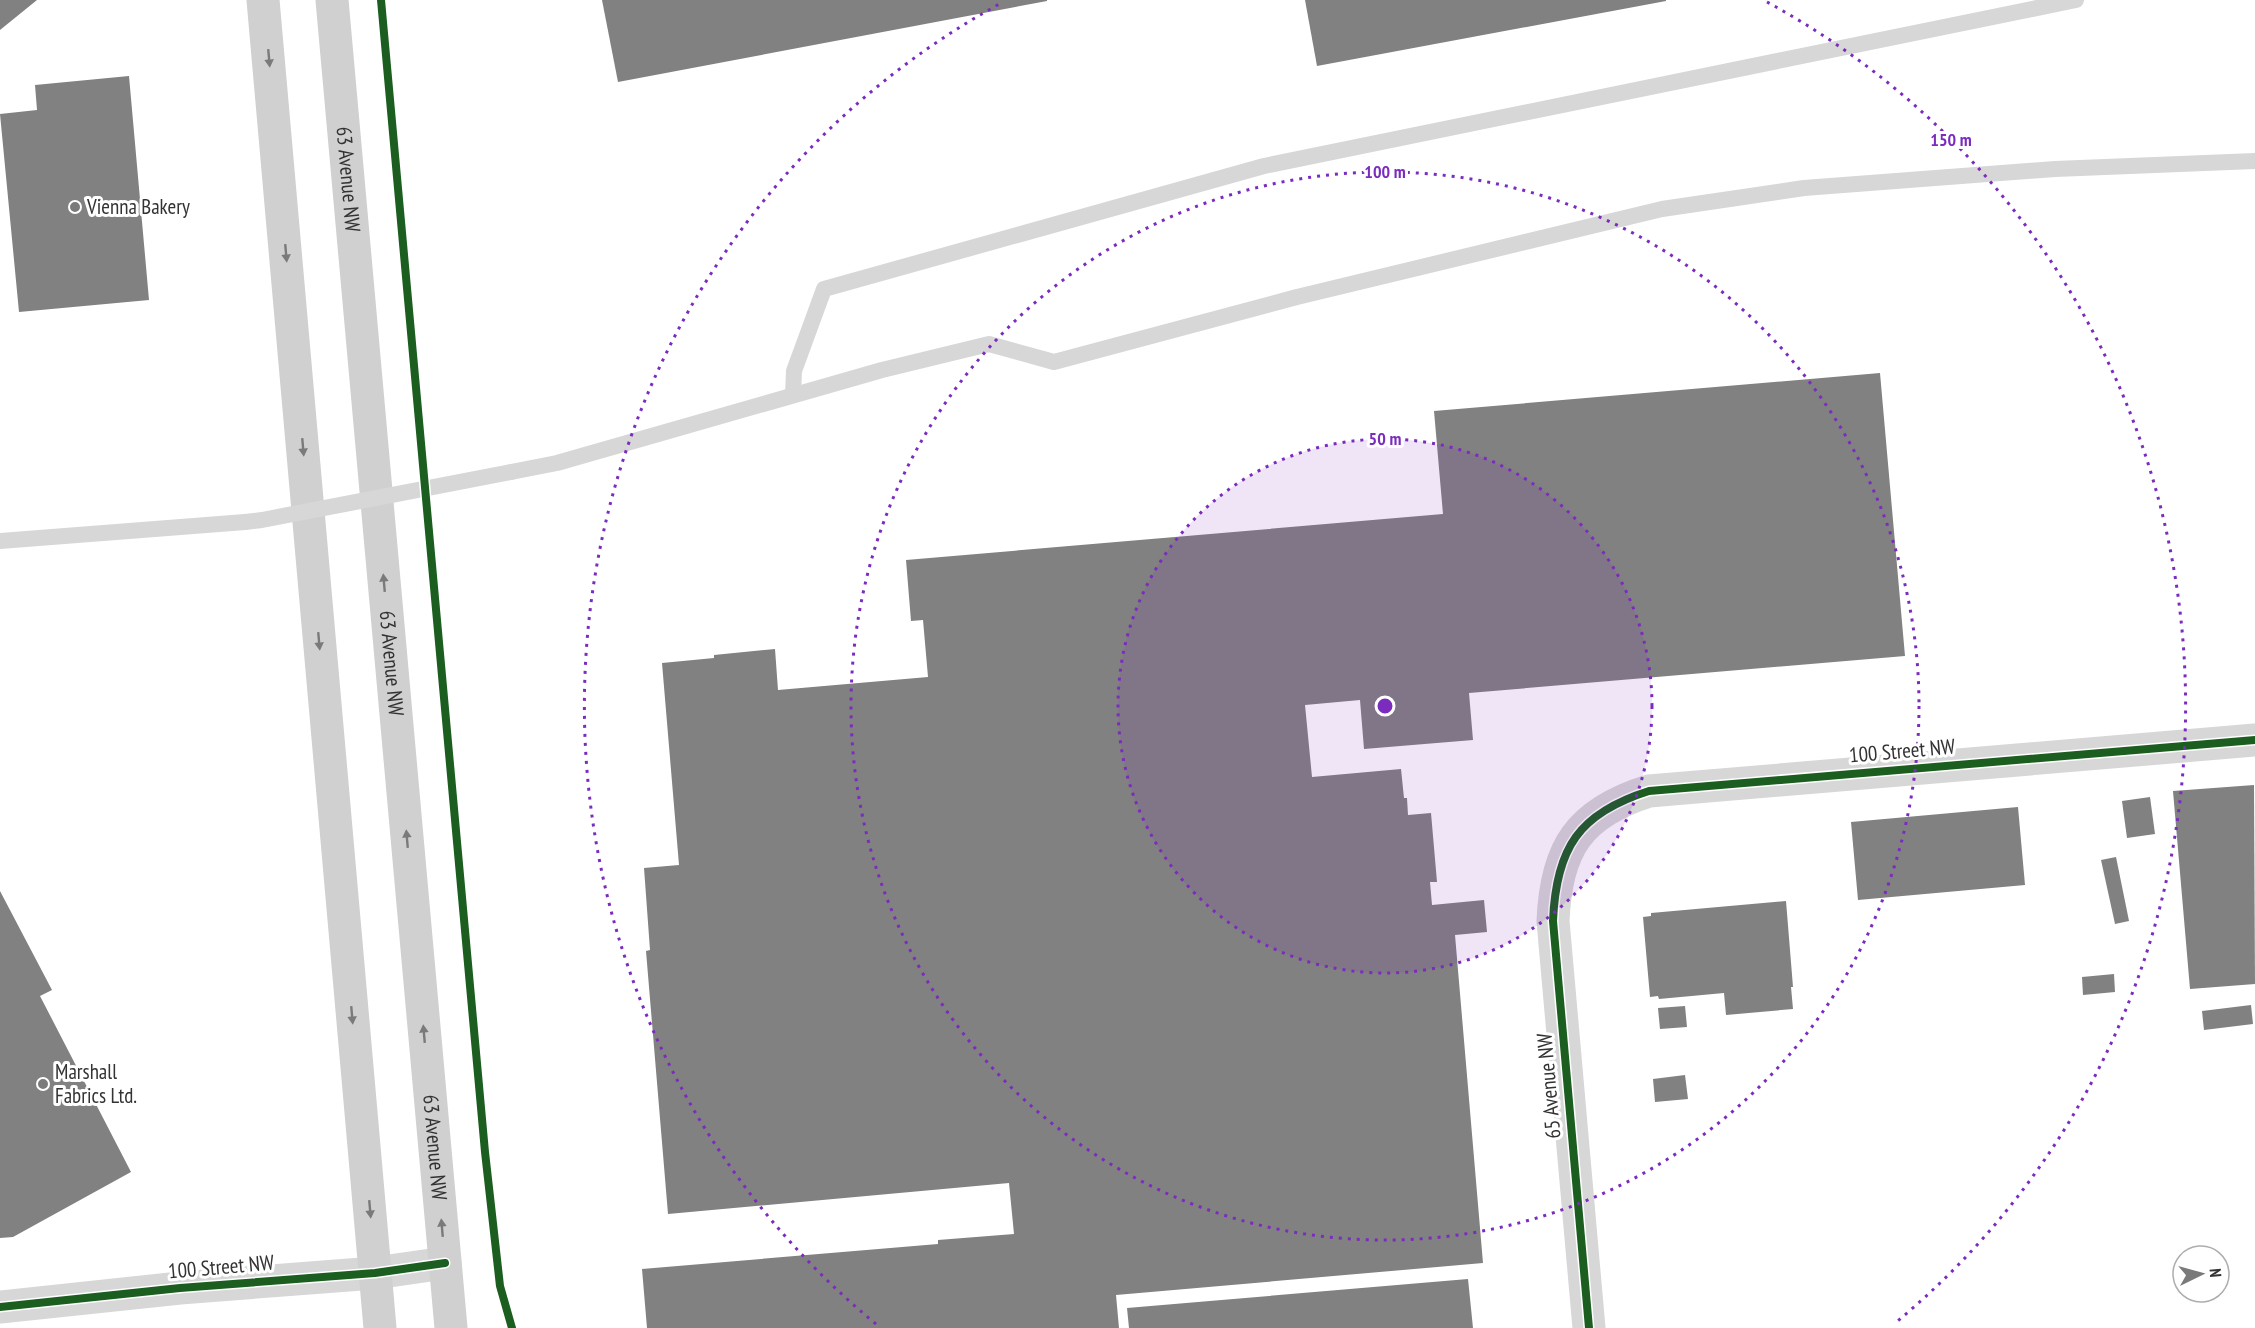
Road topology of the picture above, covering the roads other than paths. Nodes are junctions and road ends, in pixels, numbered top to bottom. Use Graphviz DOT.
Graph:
graph roads {
  1 [pos="263,0"];
  2 [pos="332,0"];
  3 [pos="2076,0"];
  4 [pos="2255,161"];
  5 [pos="793,395"];
  6 [pos="0,541"];
  7 [pos="2255,740"];
  8 [pos="1570,843"];
  9 [pos="445,1263"];
  10 [pos="375,1273"];
  11 [pos="0,1306"];
  12 [pos="380,1328"];
  13 [pos="451,1328"];
  14 [pos="1589,1328"];
  1 -- 10 [label="main road, one-way"];
  9 -- 2 [label="main road, 63 Avenue NW, one-way"];
  3 -- 5 [label="lane"];
  4 -- 5 [label="lane"];
  5 -- 6 [label="lane, bridge"];
  7 -- 8 [label="street, 100 Street NW"];
  8 -- 14 [label="street, 65 Avenue NW"];
  9 -- 10 [label="street, 100 Street NW"];
  9 -- 13 [label="main road, 63 Avenue NW"];
  10 -- 11 [label="street, 100 Street NW"];
  10 -- 12 [label="main road"];
}
